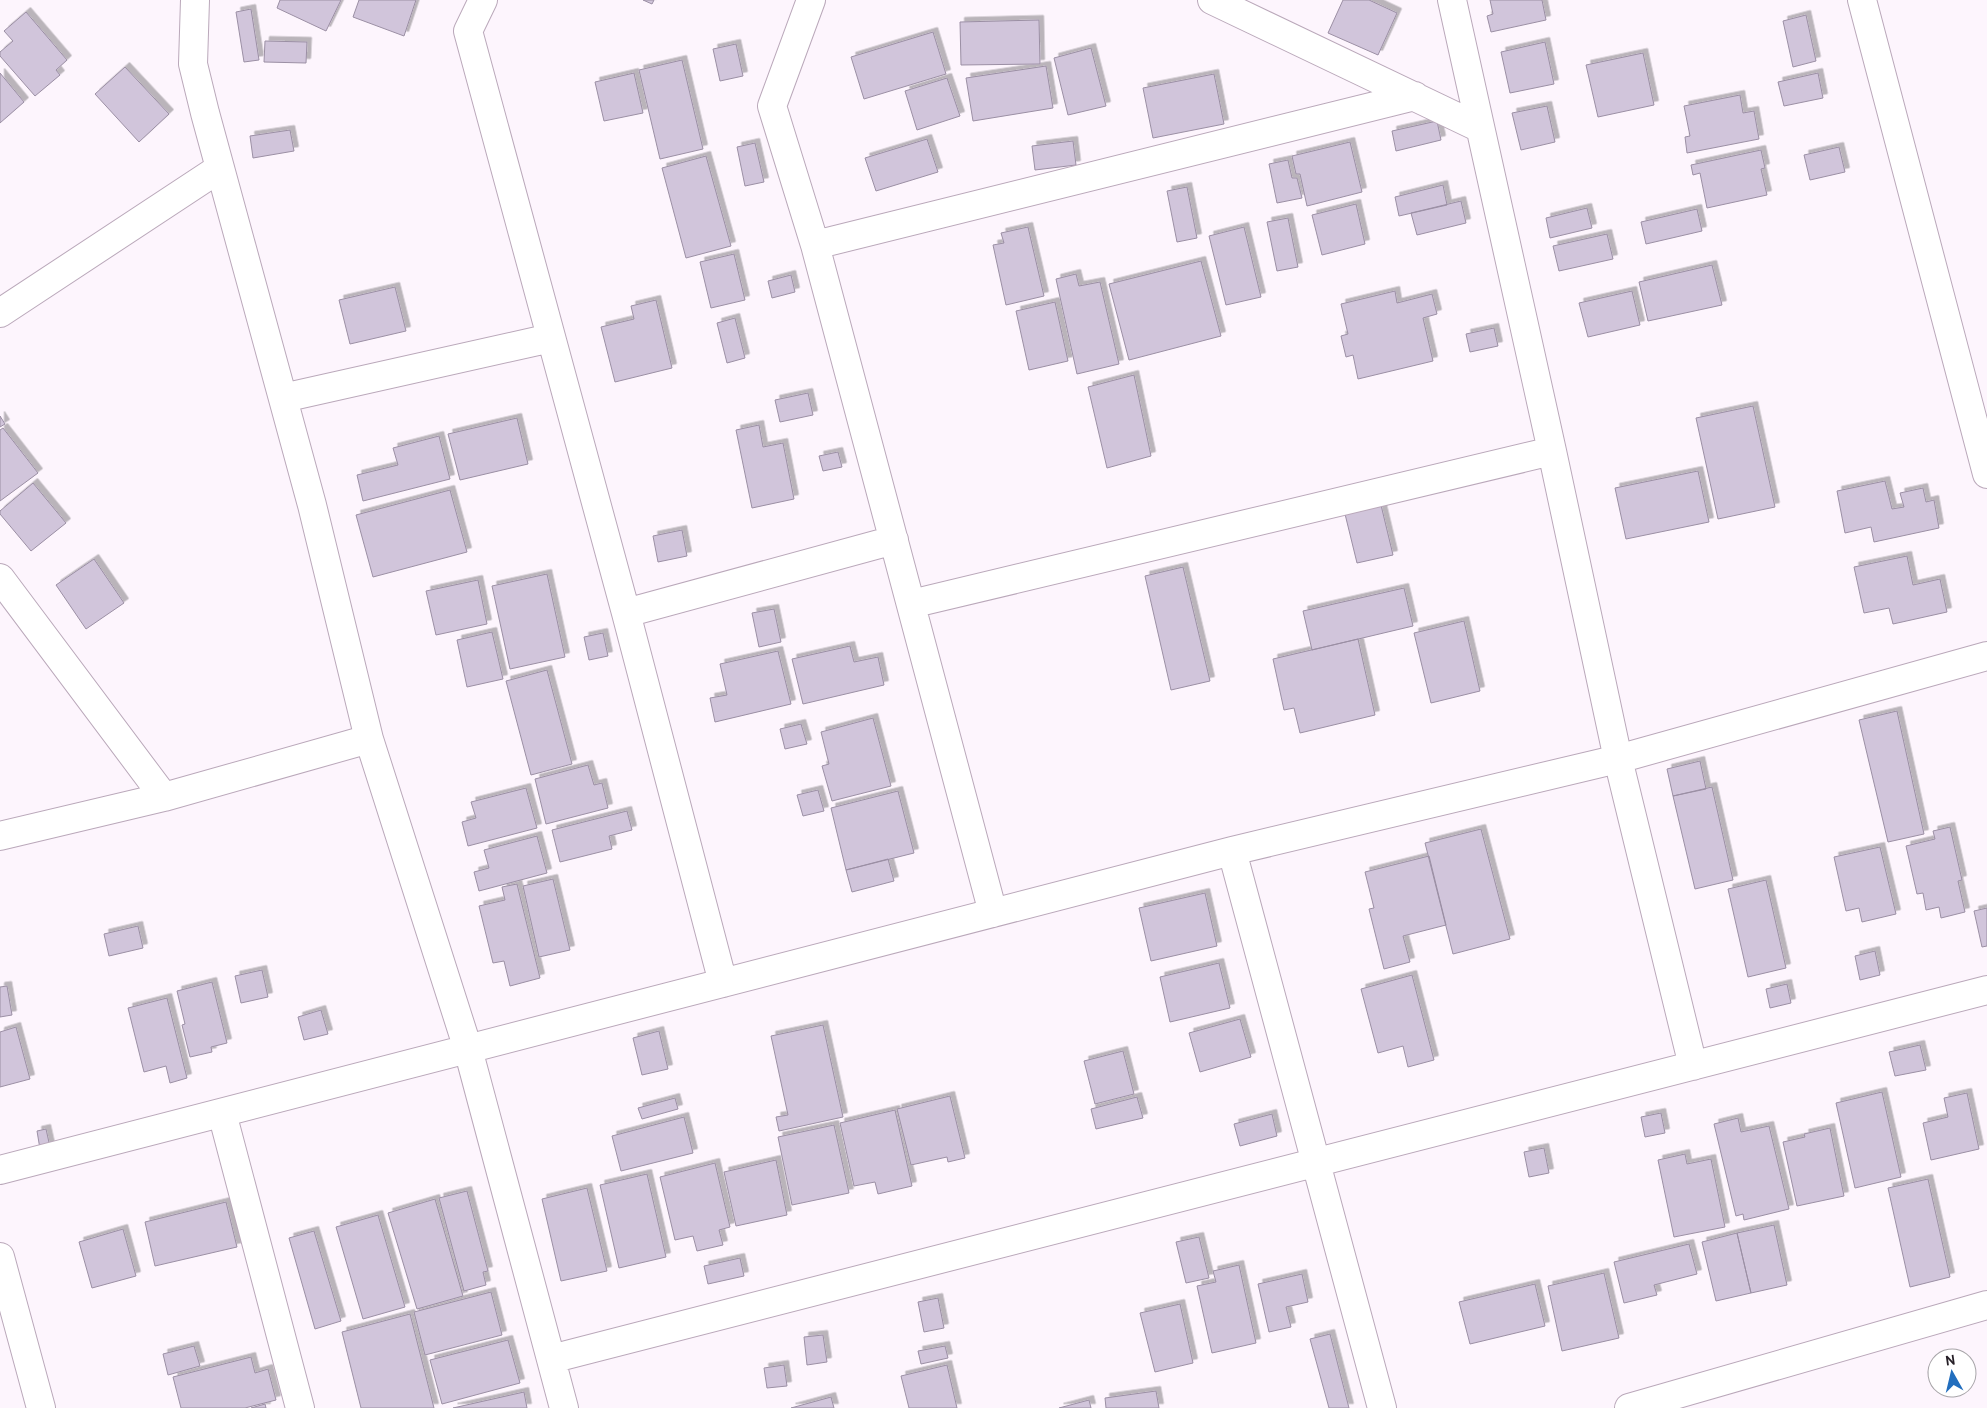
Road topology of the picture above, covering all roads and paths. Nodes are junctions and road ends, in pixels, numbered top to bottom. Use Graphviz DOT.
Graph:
graph roads {
  1 [pos="195,0"];
  2 [pos="483,0"];
  3 [pos="812,0"];
  4 [pos="1212,0"];
  5 [pos="1452,0"];
  6 [pos="1862,0"];
  7 [pos="1414,96"];
  8 [pos="1480,128"];
  9 [pos="220,168"];
  10 [pos="815,245"];
  11 [pos="0,312"];
  12 [pos="551,338"];
  13 [pos="283,398"];
  14 [pos="1978,408"];
  15 [pos="1552,451"];
  16 [pos="1987,474"];
  17 [pos="894,540"];
  18 [pos="0,578"];
  19 [pos="911,604"];
  20 [pos="626,613"];
  21 [pos="1987,656"];
  22 [pos="369,739"];
  23 [pos="1618,759"];
  24 [pos="164,797"];
  25 [pos="0,836"];
  26 [pos="1232,851"];
  27 [pos="993,913"];
  28 [pos="723,983"];
  29 [pos="1987,990"];
  30 [pos="468,1049"];
  31 [pos="1693,1066"];
  32 [pos="222,1113"];
  33 [pos="1317,1163"];
  34 [pos="0,1170"];
  35 [pos="0,1257"];
  36 [pos="1987,1305"];
  37 [pos="551,1359"];
  38 [pos="41,1408"];
  39 [pos="300,1408"];
  40 [pos="564,1408"];
  41 [pos="1382,1408"];
  42 [pos="1630,1408"];
  1 -- 9 [label="street"];
  2 -- 12 [label="street"];
  3 -- 10 [label="street"];
  4 -- 7 [label="street"];
  5 -- 8 [label="street"];
  6 -- 14 [label="street"];
  7 -- 8 [label="street"];
  7 -- 10 [label="street"];
  8 -- 15 [label="street"];
  9 -- 11 [label="street"];
  9 -- 13 [label="street"];
  10 -- 17 [label="street"];
  12 -- 13 [label="street"];
  12 -- 20 [label="street"];
  13 -- 22 [label="street"];
  14 -- 16 [label="street"];
  15 -- 19 [label="street"];
  15 -- 23 [label="street"];
  17 -- 19 [label="street"];
  17 -- 20 [label="street"];
  18 -- 24 [label="street"];
  19 -- 27 [label="street"];
  20 -- 28 [label="street"];
  21 -- 23 [label="street"];
  22 -- 24 [label="street"];
  22 -- 30 [label="street"];
  23 -- 26 [label="street"];
  23 -- 31 [label="street"];
  24 -- 25 [label="street"];
  26 -- 27 [label="street"];
  26 -- 33 [label="street"];
  27 -- 28 [label="street"];
  28 -- 30 [label="street"];
  29 -- 31 [label="street"];
  30 -- 32 [label="street"];
  30 -- 37 [label="street"];
  31 -- 33 [label="street"];
  32 -- 34 [label="street"];
  32 -- 39 [label="street"];
  33 -- 37 [label="street"];
  33 -- 41 [label="street"];
  35 -- 38 [label="street"];
  36 -- 42 [label="street"];
  37 -- 40 [label="street"];
}
